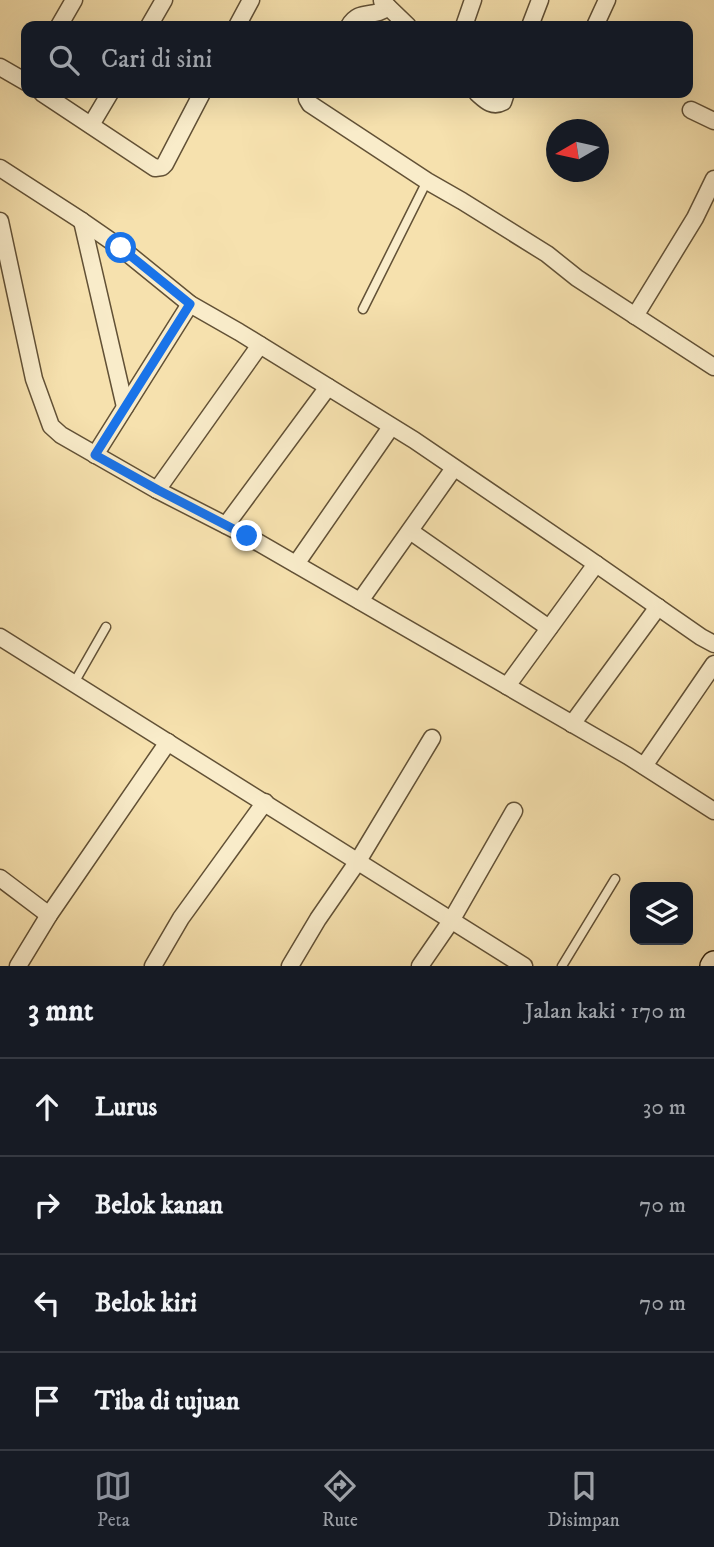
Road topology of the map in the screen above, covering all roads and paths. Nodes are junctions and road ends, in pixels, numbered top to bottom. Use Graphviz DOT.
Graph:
graph roads {
  1 [pos="74,0"];
  2 [pos="164,0"];
  3 [pos="251,0"];
  4 [pos="404,0"];
  5 [pos="473,0"];
  6 [pos="540,0"];
  7 [pos="607,0"];
  8 [pos="393,12"];
  9 [pos="62,21"];
  10 [pos="152,21"];
  11 [pos="240,21"];
  12 [pos="352,21"];
  13 [pos="466,21"];
  14 [pos="532,21"];
  15 [pos="597,21"];
  16 [pos="0,67"];
  17 [pos="21,79"];
  18 [pos="50,98"];
  19 [pos="107,98"];
  20 [pos="199,98"];
  21 [pos="307,98"];
  22 [pos="483,98"];
  23 [pos="504,98"];
  24 [pos="691,110"];
  25 [pos="714,121"];
  26 [pos="91,125"];
  27 [pos="0,168"];
  28 [pos="714,179"];
  29 [pos="427,181"];
  30 [pos="82,220"];
  31 [pos="0,221"];
  32 [pos="190,304"];
  33 [pos="363,309"];
  34 [pos="635,316"];
  35 [pos="260,345"];
  36 [pos="714,367"];
  37 [pos="328,387"];
  38 [pos="125,407"];
  39 [pos="391,426"];
  40 [pos="95,455"];
  41 [pos="454,468"];
  42 [pos="158,490"];
  43 [pos="226,525"];
  44 [pos="410,531"];
  45 [pos="296,564"];
  46 [pos="596,564"];
  47 [pos="360,601"];
  48 [pos="658,607"];
  49 [pos="106,627"];
  50 [pos="549,628"];
  51 [pos="0,637"];
  52 [pos="714,644"];
  53 [pos="714,664"];
  54 [pos="74,683"];
  55 [pos="507,686"];
  56 [pos="572,724"];
  57 [pos="432,738"];
  58 [pos="168,741"];
  59 [pos="644,766"];
  60 [pos="265,802"];
  61 [pos="514,811"];
  62 [pos="714,811"];
  63 [pos="358,861"];
  64 [pos="0,878"];
  65 [pos="615,879"];
  66 [pos="49,915"];
  67 [pos="451,921"];
  68 [pos="18,966"];
  69 [pos="153,966"];
  70 [pos="290,966"];
  71 [pos="420,966"];
  72 [pos="524,966"];
  73 [pos="562,966"];
  1 -- 9 [label="street"];
  2 -- 10 [label="street"];
  3 -- 11 [label="street"];
  4 -- 8 [label="street"];
  5 -- 13 [label="street"];
  6 -- 14 [label="street"];
  7 -- 15 [label="street"];
  8 -- 12 [label="street"];
  16 -- 17 [label="street"];
  18 -- 26 [label="street"];
  19 -- 26 [label="street"];
  20 -- 26 [label="street"];
  21 -- 29 [label="street"];
  22 -- 23 [label="street"];
  24 -- 25 [label="street"];
  27 -- 30 [label="street"];
  28 -- 34 [label="street"];
  29 -- 33 [label="lane"];
  29 -- 34 [label="street"];
  30 -- 32 [label="street"];
  30 -- 38 [label="street"];
  31 -- 40 [label="street"];
  32 -- 35 [label="street"];
  32 -- 38 [label="street"];
  34 -- 36 [label="street"];
  35 -- 37 [label="street"];
  35 -- 42 [label="street"];
  37 -- 39 [label="street"];
  37 -- 43 [label="street"];
  38 -- 40 [label="street"];
  39 -- 41 [label="street"];
  39 -- 45 [label="street"];
  40 -- 42 [label="street"];
  41 -- 44 [label="street"];
  41 -- 46 [label="street"];
  42 -- 43 [label="street"];
  43 -- 45 [label="street"];
  44 -- 47 [label="street"];
  44 -- 50 [label="street"];
  45 -- 47 [label="street"];
  46 -- 48 [label="street"];
  46 -- 50 [label="street"];
  47 -- 55 [label="street"];
  48 -- 52 [label="street"];
  48 -- 56 [label="street"];
  49 -- 54 [label="lane"];
  50 -- 55 [label="street"];
  51 -- 54 [label="street"];
  53 -- 59 [label="street"];
  54 -- 58 [label="street"];
  55 -- 56 [label="street"];
  56 -- 59 [label="street"];
  57 -- 63 [label="street"];
  58 -- 60 [label="street"];
  58 -- 66 [label="street"];
  59 -- 62 [label="street"];
  60 -- 63 [label="street"];
  60 -- 69 [label="street"];
  61 -- 67 [label="street"];
  63 -- 67 [label="street"];
  63 -- 70 [label="street"];
  64 -- 66 [label="street"];
  65 -- 73 [label="lane"];
  66 -- 68 [label="street"];
  67 -- 71 [label="street"];
  67 -- 72 [label="street"];
}
